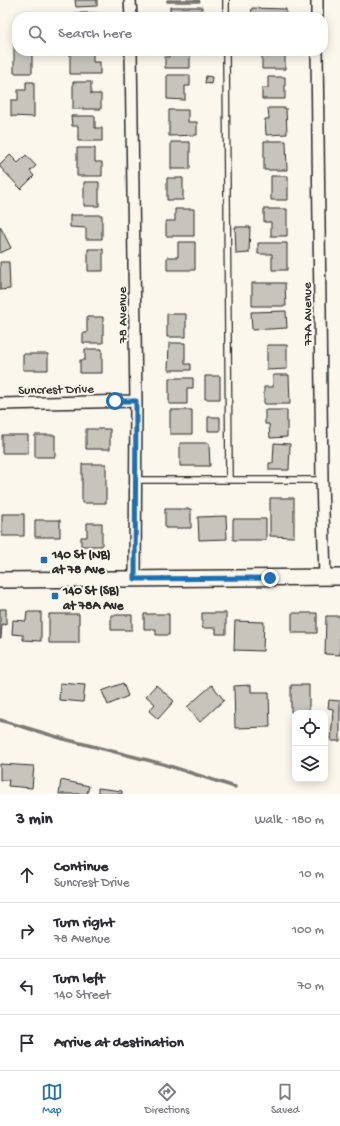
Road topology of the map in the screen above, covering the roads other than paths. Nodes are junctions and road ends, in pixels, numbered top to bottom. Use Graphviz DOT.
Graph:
graph roads {
  1 [pos="130,0"];
  2 [pos="226,0"];
  3 [pos="317,0"];
  4 [pos="131,12"];
  5 [pos="226,12"];
  6 [pos="317,12"];
  7 [pos="131,56"];
  8 [pos="226,56"];
  9 [pos="317,56"];
  10 [pos="136,401"];
  11 [pos="0,404"];
  12 [pos="136,480"];
  13 [pos="229,480"];
  14 [pos="322,480"];
  15 [pos="333,577"];
  16 [pos="135,579"];
  17 [pos="0,580"];
  1 -- 4 [label="street"];
  2 -- 5 [label="lane"];
  3 -- 6 [label="street"];
  7 -- 10 [label="street, 78 Avenue"];
  8 -- 13 [label="lane"];
  9 -- 14 [label="street, 77A Avenue"];
  10 -- 11 [label="street, Suncrest Drive"];
  10 -- 12 [label="street, 78 Avenue"];
  12 -- 13 [label="lane"];
  12 -- 16 [label="street, 78 Avenue"];
  13 -- 14 [label="lane"];
  14 -- 15 [label="street, 77A Avenue"];
  15 -- 16 [label="main road"];
  16 -- 17 [label="main road"];
}
